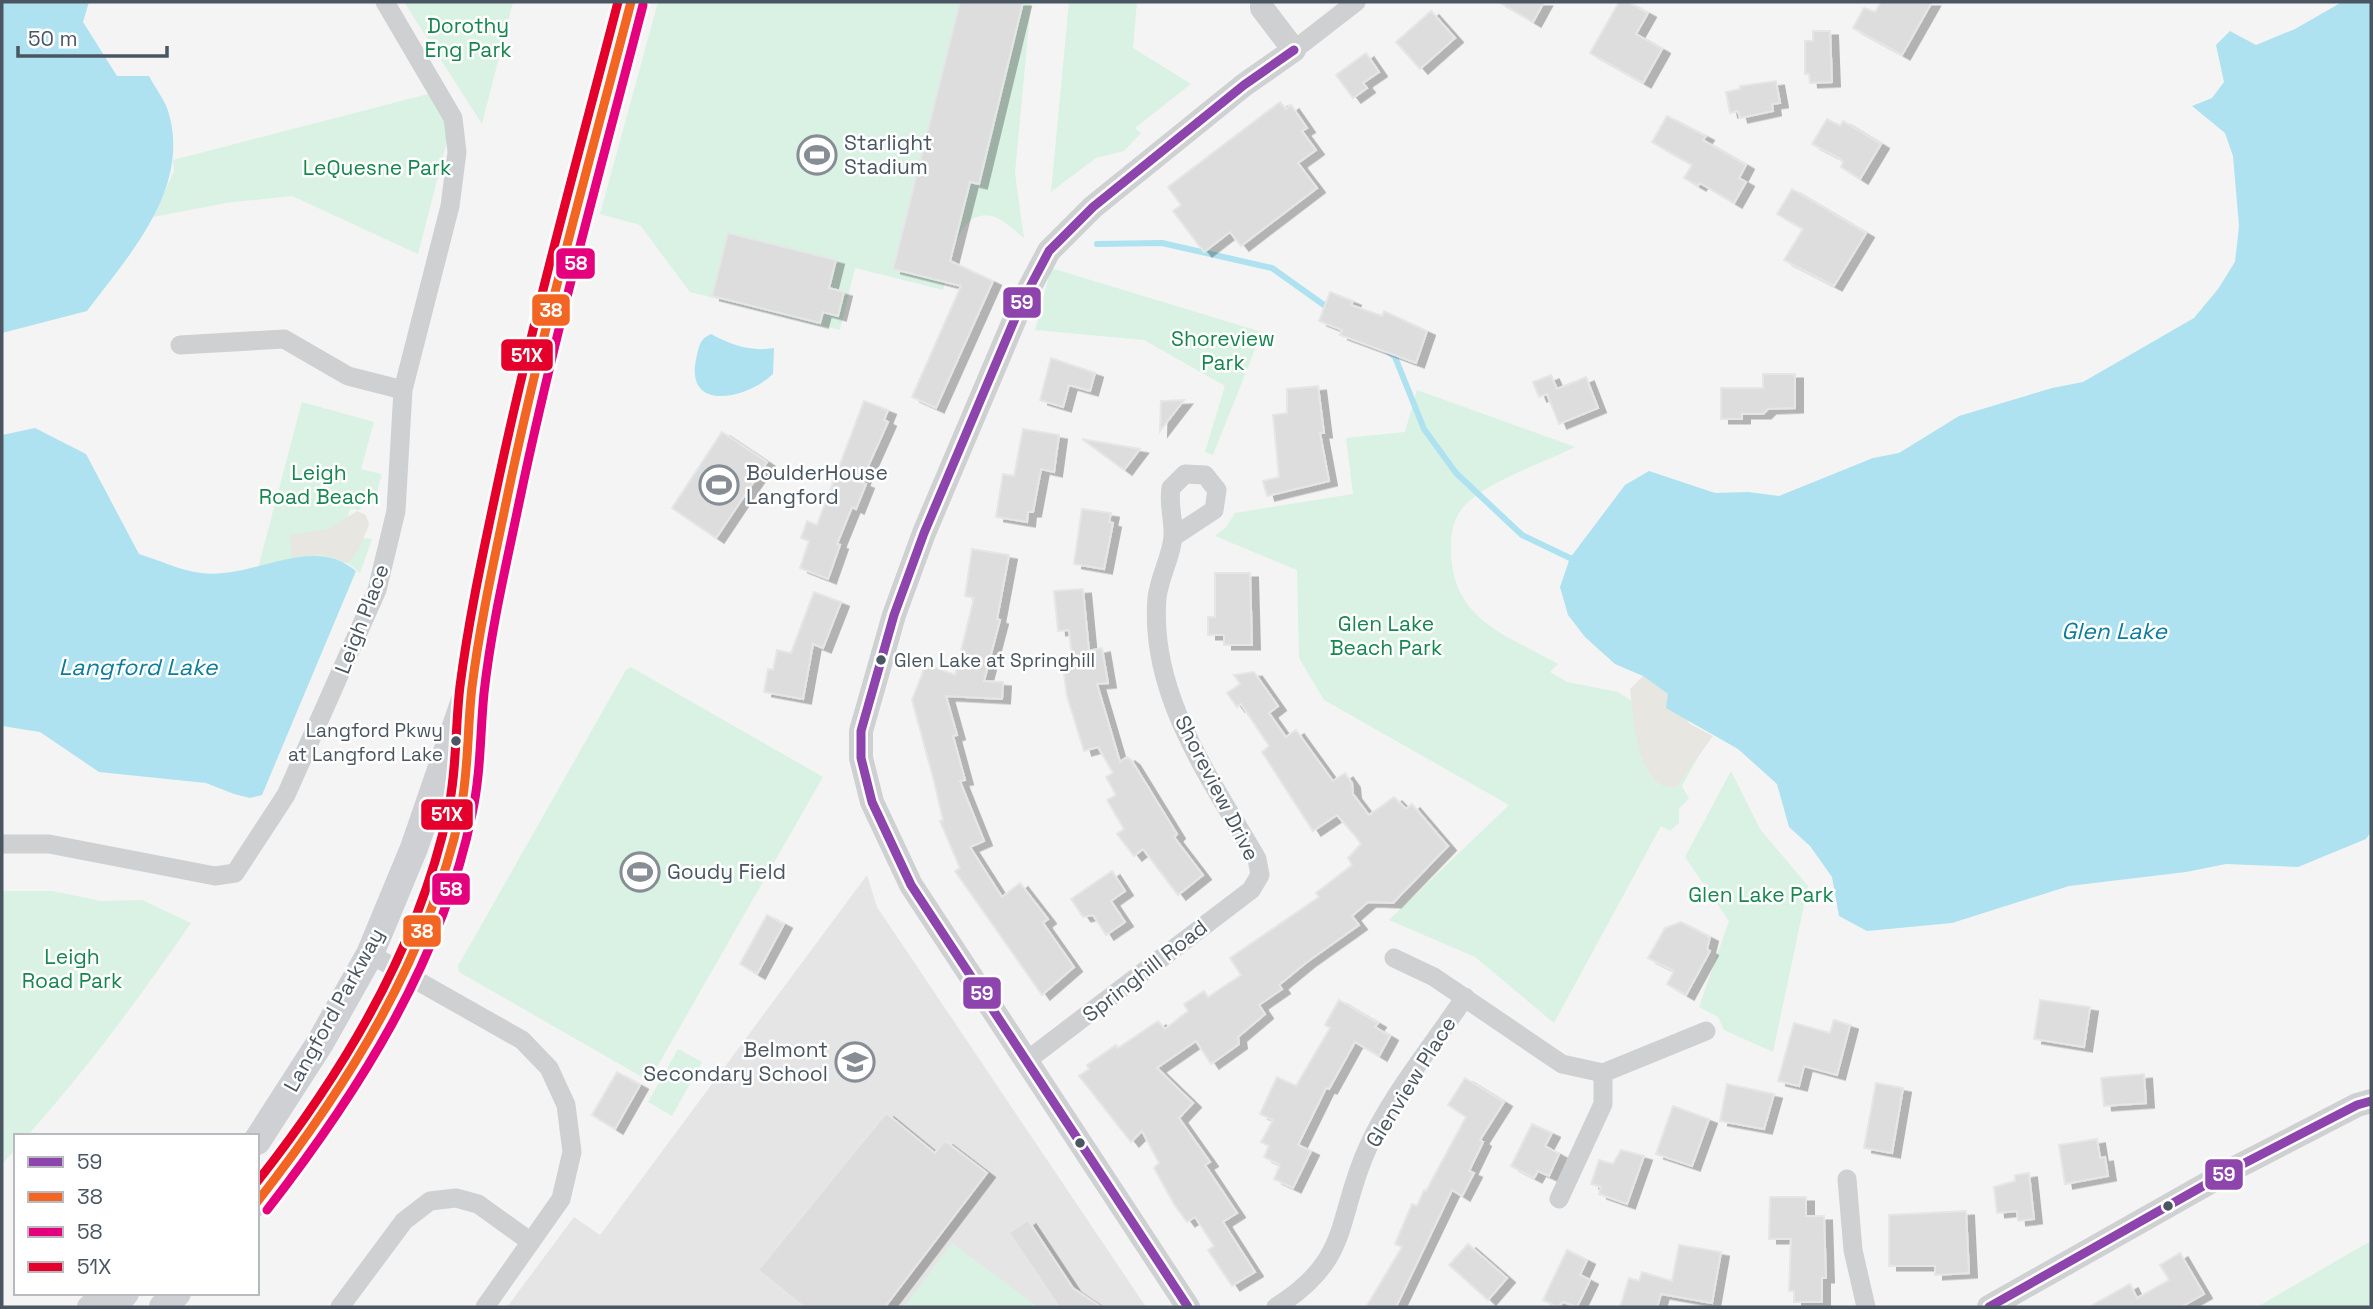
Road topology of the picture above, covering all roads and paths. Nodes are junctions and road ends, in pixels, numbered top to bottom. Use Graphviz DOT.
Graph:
graph roads {
  1 [pos="385,2"];
  2 [pos="631,2"];
  3 [pos="1262,2"];
  4 [pos="1356,2"];
  5 [pos="1294,50"];
  6 [pos="180,345"];
  7 [pos="403,390"];
  8 [pos="1173,537"];
  9 [pos="474,677"];
  10 [pos="2,844"];
  11 [pos="1260,876"];
  12 [pos="370,954"];
  13 [pos="1394,958"];
  14 [pos="404,973"];
  15 [pos="1465,997"];
  16 [pos="1706,1031"];
  17 [pos="1024,1062"];
  18 [pos="1603,1073"];
  19 [pos="2371,1101"];
  20 [pos="259,1138"];
  21 [pos="1847,1179"];
  22 [pos="259,1199"];
  23 [pos="1559,1199"];
  24 [pos="531,1242"];
  25 [pos="103,1295"];
  26 [pos="89,1307"];
  27 [pos="340,1307"];
  28 [pos="485,1307"];
  29 [pos="1188,1307"];
  30 [pos="1276,1307"];
  31 [pos="1866,1307"];
  32 [pos="1989,1307"];
  1 -- 7 [label="street, Leigh Place"];
  2 -- 9 [label="main road, Langford Parkway"];
  3 -- 5 [label="street"];
  4 -- 5 [label="street"];
  5 -- 17 [label="street"];
  6 -- 7 [label="street"];
  7 -- 10 [label="street, Leigh Place"];
  8 -- 11 [label="street, Shoreview Drive"];
  9 -- 12 [label="main road, Langford Parkway"];
  9 -- 14 [label="main road, Langford Parkway"];
  11 -- 17 [label="street, Springhill Road"];
  12 -- 14 [label="street"];
  12 -- 20 [label="main road, Langford Parkway"];
  13 -- 15 [label="street"];
  14 -- 22 [label="main road, Langford Parkway"];
  14 -- 24 [label="street"];
  15 -- 18 [label="street"];
  15 -- 30 [label="street, Glenview Place"];
  16 -- 18 [label="street"];
  17 -- 29 [label="street"];
  18 -- 23 [label="street"];
  19 -- 32 [label="street"];
  21 -- 31 [label="street"];
  24 -- 27 [label="street"];
  24 -- 28 [label="street"];
  25 -- 26 [label="street"];
}
